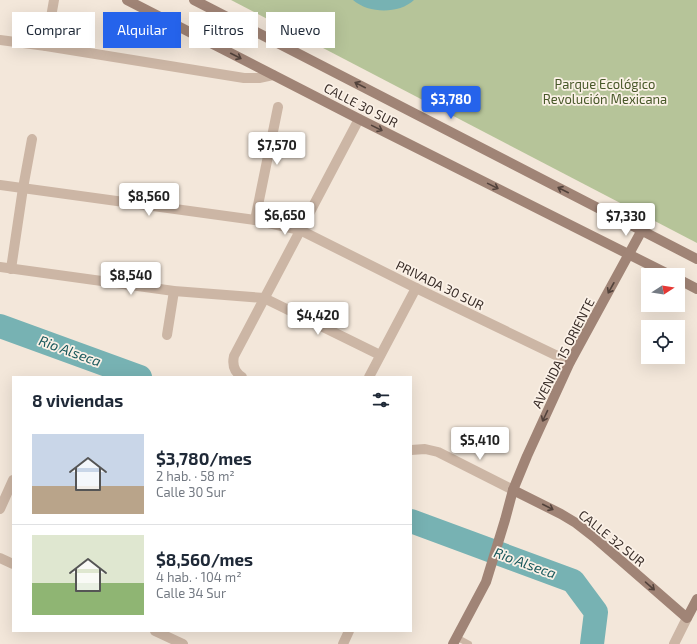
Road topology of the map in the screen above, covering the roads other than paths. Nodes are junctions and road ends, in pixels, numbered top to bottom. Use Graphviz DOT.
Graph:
graph roads {
  1 [pos="54,0"];
  2 [pos="126,0"];
  3 [pos="194,0"];
  4 [pos="52,12"];
  5 [pos="0,40"];
  6 [pos="12,42"];
  7 [pos="58,48"];
  8 [pos="273,75"];
  9 [pos="278,108"];
  10 [pos="359,119"];
  11 [pos="32,139"];
  12 [pos="0,185"];
  13 [pos="23,188"];
  14 [pos="255,220"];
  15 [pos="300,230"];
  16 [pos="642,230"];
  17 [pos="630,254"];
  18 [pos="697,259"];
  19 [pos="0,267"];
  20 [pos="11,268"];
  21 [pos="657,268"];
  22 [pos="685,283"];
  23 [pos="416,288"];
  24 [pos="697,289"];
  25 [pos="174,291"];
  26 [pos="264,298"];
  27 [pos="167,335"];
  28 [pos="380,355"];
  29 [pos="570,362"];
  30 [pos="241,376"];
  31 [pos="370,376"];
  32 [pos="412,450"];
  33 [pos="12,482"];
  34 [pos="513,490"];
  35 [pos="0,509"];
  36 [pos="0,558"];
  37 [pos="12,564"];
  38 [pos="697,599"];
  39 [pos="687,618"];
  40 [pos="157,632"];
  41 [pos="349,632"];
  42 [pos="455,641"];
  43 [pos="183,644"];
  44 [pos="343,644"];
  45 [pos="469,644"];
  46 [pos="674,644"];
  1 -- 4 [label="street"];
  2 -- 8 [label="main road, CALLE 30 SUR, one-way"];
  16 -- 3 [label="main road, CALLE 30 SUR, one-way"];
  5 -- 6 [label="street"];
  7 -- 8 [label="street"];
  8 -- 10 [label="main road, CALLE 30 SUR"];
  9 -- 14 [label="street"];
  10 -- 15 [label="street"];
  10 -- 17 [label="main road, CALLE 30 SUR, one-way"];
  11 -- 13 [label="street"];
  12 -- 13 [label="street, PRIVADA 30 SUR"];
  13 -- 14 [label="street, PRIVADA 30 SUR"];
  13 -- 20 [label="street"];
  14 -- 15 [label="street, PRIVADA 30 SUR"];
  15 -- 23 [label="street, PRIVADA 30 SUR"];
  15 -- 26 [label="street"];
  16 -- 17 [label="main road, AVENIDA 15 ORIENTE"];
  16 -- 18 [label="main road, CALLE 30 SUR"];
  17 -- 21 [label="main road, CALLE 30 SUR"];
  17 -- 29 [label="main road, AVENIDA 15 ORIENTE, one-way"];
  19 -- 20 [label="street"];
  20 -- 25 [label="street"];
  22 -- 24 [label="main road"];
  23 -- 28 [label="street"];
  23 -- 29 [label="street, PRIVADA 30 SUR"];
  25 -- 26 [label="street"];
  25 -- 27 [label="street"];
  26 -- 28 [label="street"];
  26 -- 30 [label="street"];
  28 -- 31 [label="street"];
  29 -- 34 [label="main road, AVENIDA 15 ORIENTE, one-way"];
  32 -- 34 [label="street"];
  33 -- 35 [label="street"];
  34 -- 39 [label="main road, CALLE 32 SUR, one-way"];
  34 -- 42 [label="main road, AVENIDA 15 ORIENTE"];
  36 -- 37 [label="street"];
  38 -- 39 [label="main road"];
  39 -- 46 [label="street"];
  40 -- 43 [label="street"];
  41 -- 44 [label="street"];
  42 -- 45 [label="lane"];
}
